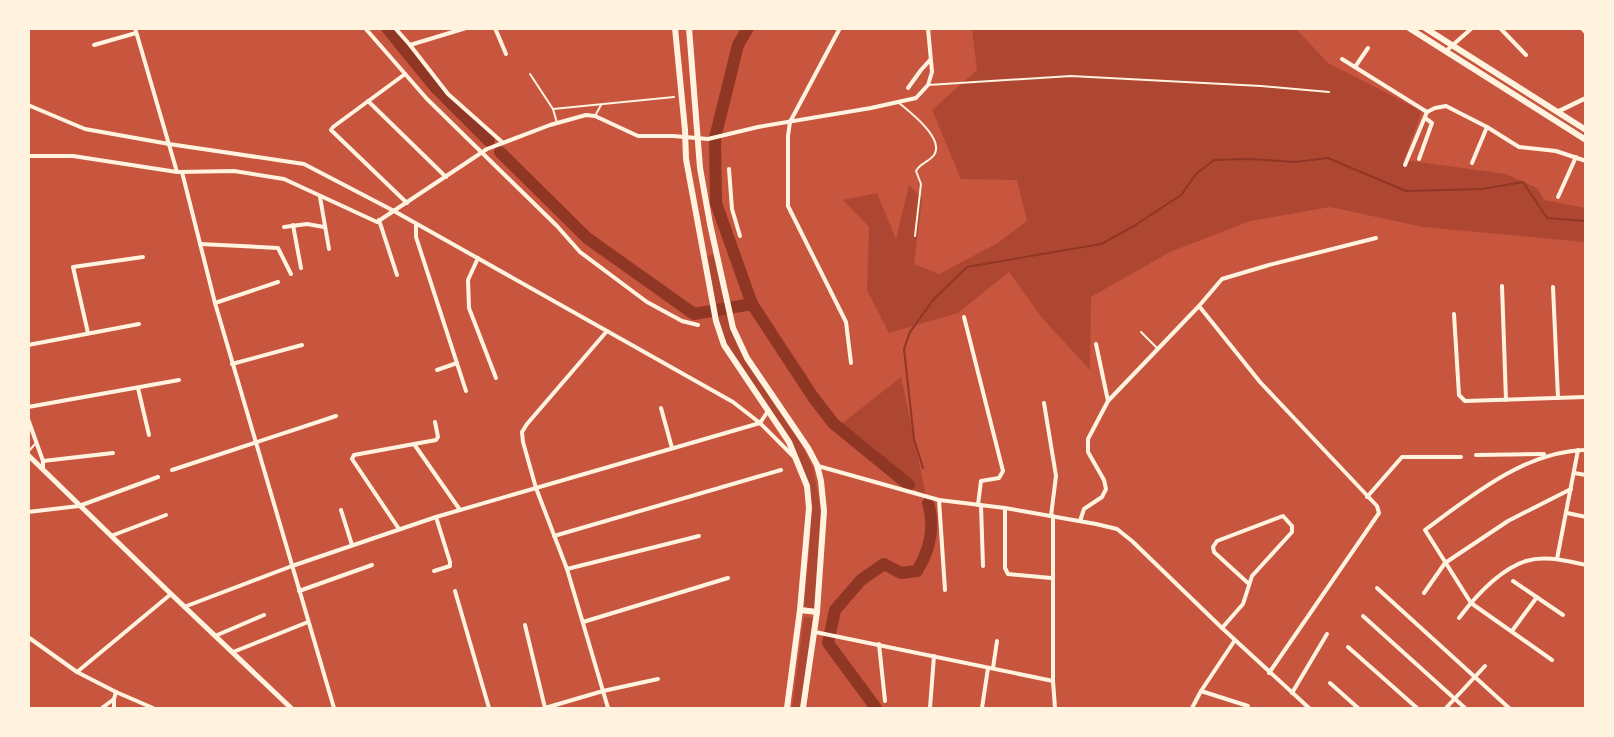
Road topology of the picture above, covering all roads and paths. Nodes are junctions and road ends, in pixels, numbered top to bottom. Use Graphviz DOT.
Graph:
graph roads {
  1 [pos="365,28"];
  2 [pos="395,28"];
  3 [pos="466,28"];
  4 [pos="495,28"];
  5 [pos="675,28"];
  6 [pos="689,28"];
  7 [pos="840,28"];
  8 [pos="928,28"];
  9 [pos="1409,28"];
  10 [pos="1425,28"];
  11 [pos="1472,28"];
  12 [pos="1500,28"];
  13 [pos="1582,28"];
  14 [pos="136,31"];
  15 [pos="1586,33"];
  16 [pos="94,45"];
  17 [pos="410,45"];
  18 [pos="1453,45"];
  19 [pos="1368,48"];
  20 [pos="1445,52"];
  21 [pos="506,54"];
  22 [pos="1526,55"];
  23 [pos="1342,59"];
  24 [pos="931,60"];
  25 [pos="1355,67"];
  26 [pos="405,74"];
  27 [pos="530,74"];
  28 [pos="928,85"];
  29 [pos="908,88"];
  30 [pos="1329,92"];
  31 [pos="674,97"];
  32 [pos="1586,98"];
  33 [pos="368,101"];
  34 [pos="899,103"];
  35 [pos="602,104"];
  36 [pos="28,105"];
  37 [pos="553,109"];
  38 [pos="1427,112"];
  39 [pos="1557,112"];
  40 [pos="596,116"];
  41 [pos="1425,118"];
  42 [pos="1551,118"];
  43 [pos="790,122"];
  44 [pos="557,123"];
  45 [pos="1487,127"];
  46 [pos="1586,130"];
  47 [pos="685,137"];
  48 [pos="699,138"];
  49 [pos="1586,140"];
  50 [pos="502,143"];
  51 [pos="169,144"];
  52 [pos="483,153"];
  53 [pos="28,156"];
  54 [pos="1576,157"];
  55 [pos="1419,159"];
  56 [pos="1586,161"];
  57 [pos="1472,163"];
  58 [pos="1405,165"];
  59 [pos="729,169"];
  60 [pos="179,172"];
  61 [pos="446,177"];
  62 [pos="320,196"];
  63 [pos="1557,197"];
  64 [pos="406,203"];
  65 [pos="394,211"];
  66 [pos="379,220"];
  67 [pos="416,223"];
  68 [pos="710,224"];
  69 [pos="293,225"];
  70 [pos="324,226"];
  71 [pos="284,227"];
  72 [pos="697,227"];
  73 [pos="740,236"];
  74 [pos="915,236"];
  75 [pos="1376,238"];
  76 [pos="200,244"];
  77 [pos="329,249"];
  78 [pos="716,253"];
  79 [pos="703,256"];
  80 [pos="143,257"];
  81 [pos="478,258"];
  82 [pos="301,268"];
  83 [pos="291,274"];
  84 [pos="397,275"];
  85 [pos="278,282"];
  86 [pos="1502,286"];
  87 [pos="1553,287"];
  88 [pos="215,303"];
  89 [pos="1199,306"];
  90 [pos="1454,314"];
  91 [pos="964,317"];
  92 [pos="139,324"];
  93 [pos="698,325"];
  94 [pos="607,331"];
  95 [pos="1141,332"];
  96 [pos="88,333"];
  97 [pos="1096,344"];
  98 [pos="28,345"];
  99 [pos="302,345"];
  100 [pos="1158,348"];
  101 [pos="457,363"];
  102 [pos="851,363"];
  103 [pos="232,364"];
  104 [pos="437,370"];
  105 [pos="496,378"];
  106 [pos="179,380"];
  107 [pos="138,388"];
  108 [pos="466,391"];
  109 [pos="1586,397"];
  110 [pos="1558,398"];
  111 [pos="1506,400"];
  112 [pos="1108,401"];
  113 [pos="1044,404"];
  114 [pos="28,407"];
  115 [pos="661,408"];
  116 [pos="769,411"];
  117 [pos="336,416"];
  118 [pos="28,419"];
  119 [pos="435,422"];
  120 [pos="760,423"];
  121 [pos="149,435"];
  122 [pos="37,441"];
  123 [pos="255,443"];
  124 [pos="414,444"];
  125 [pos="672,448"];
  126 [pos="1578,450"];
  127 [pos="1586,450"];
  128 [pos="113,453"];
  129 [pos="28,454"];
  130 [pos="1549,454"];
  131 [pos="1476,456"];
  132 [pos="1461,457"];
  133 [pos="797,459"];
  134 [pos="43,461"];
  135 [pos="817,465"];
  136 [pos="43,469"];
  137 [pos="172,470"];
  138 [pos="781,470"];
  139 [pos="1574,473"];
  140 [pos="1586,475"];
  141 [pos="158,477"];
  142 [pos="536,488"];
  143 [pos="1571,489"];
  144 [pos="1367,496"];
  145 [pos="939,501"];
  146 [pos="979,505"];
  147 [pos="79,506"];
  148 [pos="1005,508"];
  149 [pos="341,510"];
  150 [pos="460,510"];
  151 [pos="28,513"];
  152 [pos="1567,513"];
  153 [pos="166,515"];
  154 [pos="1052,516"];
  155 [pos="436,517"];
  156 [pos="1586,517"];
  157 [pos="1080,521"];
  158 [pos="399,529"];
  159 [pos="111,536"];
  160 [pos="554,536"];
  161 [pos="699,536"];
  162 [pos="352,545"];
  163 [pos="1557,559"];
  164 [pos="1445,564"];
  165 [pos="372,565"];
  166 [pos="1586,565"];
  167 [pos="291,566"];
  168 [pos="983,566"];
  169 [pos="567,570"];
  170 [pos="434,571"];
  171 [pos="728,578"];
  172 [pos="1051,578"];
  173 [pos="1513,581"];
  174 [pos="1249,584"];
  175 [pos="1377,588"];
  176 [pos="945,590"];
  177 [pos="299,591"];
  178 [pos="455,591"];
  179 [pos="1424,593"];
  180 [pos="171,594"];
  181 [pos="1537,597"];
  182 [pos="1471,603"];
  183 [pos="184,607"];
  184 [pos="800,610"];
  185 [pos="817,612"];
  186 [pos="264,615"];
  187 [pos="1563,615"];
  188 [pos="1363,616"];
  189 [pos="1459,618"];
  190 [pos="308,622"];
  191 [pos="582,622"];
  192 [pos="525,625"];
  193 [pos="1222,628"];
  194 [pos="1512,631"];
  195 [pos="814,632"];
  196 [pos="1327,634"];
  197 [pos="215,636"];
  198 [pos="29,637"];
  199 [pos="1235,640"];
  200 [pos="998,641"];
  201 [pos="879,644"];
  202 [pos="1348,647"];
  203 [pos="232,653"];
  204 [pos="934,656"];
  205 [pos="1551,660"];
  206 [pos="1485,666"];
  207 [pos="991,668"];
  208 [pos="77,672"];
  209 [pos="1269,673"];
  210 [pos="1474,676"];
  211 [pos="658,679"];
  212 [pos="1053,681"];
  213 [pos="1330,683"];
  214 [pos="1201,691"];
  215 [pos="116,692"];
  216 [pos="603,692"];
  217 [pos="1292,693"];
  218 [pos="114,699"];
  219 [pos="1454,699"];
  220 [pos="885,700"];
  221 [pos="1248,706"];
  222 [pos="102,708"];
  223 [pos="114,708"];
  224 [pos="153,708"];
  225 [pos="291,708"];
  226 [pos="334,708"];
  227 [pos="489,708"];
  228 [pos="545,708"];
  229 [pos="608,708"];
  230 [pos="787,708"];
  231 [pos="803,708"];
  232 [pos="930,708"];
  233 [pos="982,708"];
  234 [pos="1055,708"];
  235 [pos="1192,708"];
  236 [pos="1309,708"];
  237 [pos="1358,708"];
  238 [pos="1417,708"];
  239 [pos="1446,708"];
  240 [pos="1464,708"];
  241 [pos="1509,708"];
  1 -- 26 [label="street"];
  2 -- 17 [label="street"];
  3 -- 17 [label="street"];
  4 -- 21 [label="street"];
  5 -- 47 [label="main road"];
  6 -- 48 [label="main road"];
  7 -- 43 [label="street"];
  8 -- 24 [label="street"];
  9 -- 20 [label="main road"];
  10 -- 18 [label="main road"];
  11 -- 18 [label="street"];
  12 -- 22 [label="street"];
  13 -- 15 [label="street"];
  14 -- 16 [label="street"];
  14 -- 51 [label="street"];
  17 -- 50 [label="street"];
  18 -- 20 [label="street"];
  18 -- 39 [label="main road"];
  19 -- 25 [label="street"];
  20 -- 42 [label="main road"];
  23 -- 25 [label="street"];
  24 -- 28 [label="street"];
  24 -- 29 [label="street"];
  25 -- 38 [label="street"];
  26 -- 33 [label="street"];
  26 -- 52 [label="street"];
  27 -- 37 [label="lane"];
  28 -- 30 [label="lane"];
  28 -- 34 [label="street"];
  31 -- 35 [label="lane"];
  32 -- 39 [label="street"];
  33 -- 61 [label="street"];
  33 -- 64 [label="street"];
  34 -- 43 [label="street"];
  34 -- 74 [label="lane"];
  35 -- 37 [label="lane"];
  35 -- 40 [label="lane"];
  36 -- 51 [label="street"];
  37 -- 44 [label="lane"];
  38 -- 41 [label="street"];
  38 -- 45 [label="street"];
  39 -- 42 [label="street"];
  39 -- 46 [label="main road"];
  40 -- 44 [label="street"];
  40 -- 47 [label="street"];
  41 -- 55 [label="street"];
  41 -- 58 [label="street"];
  42 -- 49 [label="main road"];
  43 -- 48 [label="street"];
  43 -- 102 [label="street"];
  44 -- 50 [label="street"];
  45 -- 54 [label="street"];
  45 -- 57 [label="street"];
  47 -- 48 [label="street"];
  47 -- 72 [label="main road"];
  48 -- 68 [label="main road"];
  50 -- 52 [label="street"];
  51 -- 60 [label="street"];
  51 -- 65 [label="street"];
  52 -- 61 [label="street"];
  52 -- 93 [label="street"];
  53 -- 60 [label="street"];
  54 -- 56 [label="street"];
  54 -- 63 [label="street"];
  59 -- 73 [label="street"];
  60 -- 62 [label="street"];
  60 -- 76 [label="street"];
  61 -- 64 [label="street"];
  62 -- 66 [label="street"];
  62 -- 70 [label="street"];
  64 -- 65 [label="street"];
  65 -- 66 [label="street"];
  65 -- 67 [label="street"];
  66 -- 84 [label="street"];
  67 -- 81 [label="street"];
  67 -- 101 [label="street"];
  68 -- 72 [label="main road"];
  68 -- 78 [label="main road"];
  69 -- 70 [label="street"];
  69 -- 71 [label="street"];
  69 -- 82 [label="street"];
  70 -- 77 [label="street"];
  72 -- 79 [label="main road"];
  75 -- 89 [label="street"];
  76 -- 83 [label="street"];
  76 -- 88 [label="street"];
  78 -- 79 [label="main road"];
  78 -- 135 [label="main road"];
  79 -- 116 [label="main road"];
  80 -- 96 [label="street"];
  81 -- 94 [label="street"];
  81 -- 105 [label="street"];
  85 -- 88 [label="street"];
  86 -- 111 [label="street"];
  87 -- 110 [label="street"];
  88 -- 103 [label="street"];
  89 -- 100 [label="street"];
  89 -- 144 [label="street"];
  90 -- 111 [label="street"];
  91 -- 146 [label="street"];
  92 -- 96 [label="street"];
  94 -- 120 [label="street"];
  94 -- 142 [label="street"];
  95 -- 100 [label="lane"];
  96 -- 98 [label="street"];
  97 -- 112 [label="street"];
  99 -- 103 [label="street"];
  100 -- 112 [label="street"];
  101 -- 104 [label="street"];
  101 -- 108 [label="street"];
  103 -- 123 [label="street"];
  106 -- 107 [label="street"];
  107 -- 114 [label="street"];
  107 -- 121 [label="street"];
  109 -- 110 [label="street"];
  110 -- 111 [label="street"];
  112 -- 157 [label="street"];
  113 -- 154 [label="street"];
  115 -- 125 [label="street"];
  116 -- 120 [label="street"];
  116 -- 133 [label="main road"];
  117 -- 123 [label="street"];
  118 -- 122 [label="street"];
  119 -- 124 [label="street"];
  120 -- 125 [label="street"];
  120 -- 133 [label="street"];
  122 -- 129 [label="lane"];
  122 -- 134 [label="street"];
  123 -- 137 [label="street"];
  123 -- 167 [label="street"];
  124 -- 150 [label="street"];
  124 -- 158 [label="street"];
  125 -- 142 [label="street"];
  126 -- 127 [label="street"];
  126 -- 130 [label="street"];
  126 -- 139 [label="street"];
  128 -- 134 [label="street"];
  129 -- 136 [label="main road"];
  130 -- 131 [label="street"];
  130 -- 164 [label="street"];
  132 -- 144 [label="street"];
  133 -- 184 [label="main road"];
  134 -- 136 [label="street"];
  135 -- 145 [label="street"];
  135 -- 185 [label="main road"];
  136 -- 147 [label="main road"];
  138 -- 160 [label="street"];
  139 -- 140 [label="street"];
  139 -- 143 [label="street"];
  141 -- 147 [label="street"];
  142 -- 150 [label="street"];
  142 -- 160 [label="street"];
  143 -- 152 [label="street"];
  143 -- 164 [label="street"];
  144 -- 209 [label="street"];
  145 -- 146 [label="street"];
  145 -- 176 [label="street"];
  146 -- 148 [label="street"];
  146 -- 168 [label="street"];
  147 -- 151 [label="street"];
  147 -- 159 [label="main road"];
  148 -- 154 [label="street"];
  148 -- 172 [label="street"];
  149 -- 162 [label="street"];
  150 -- 155 [label="street"];
  152 -- 156 [label="street"];
  152 -- 163 [label="street"];
  153 -- 159 [label="street"];
  154 -- 157 [label="street"];
  154 -- 172 [label="street"];
  155 -- 158 [label="street"];
  155 -- 170 [label="street"];
  157 -- 193 [label="street"];
  158 -- 162 [label="street"];
  159 -- 180 [label="main road"];
  160 -- 169 [label="street"];
  161 -- 169 [label="street"];
  162 -- 167 [label="street"];
  163 -- 166 [label="street"];
  163 -- 182 [label="street"];
  164 -- 179 [label="street"];
  164 -- 182 [label="street"];
  165 -- 177 [label="street"];
  167 -- 177 [label="street"];
  167 -- 183 [label="street"];
  169 -- 191 [label="street"];
  171 -- 191 [label="street"];
  172 -- 212 [label="street"];
  173 -- 181 [label="street"];
  174 -- 174 [label="street"];
  174 -- 193 [label="street"];
  175 -- 210 [label="street"];
  177 -- 190 [label="street"];
  178 -- 227 [label="street"];
  180 -- 183 [label="main road"];
  180 -- 208 [label="street"];
  181 -- 187 [label="street"];
  181 -- 194 [label="street"];
  182 -- 189 [label="street"];
  182 -- 194 [label="street"];
  183 -- 197 [label="main road"];
  184 -- 185 [label="main road"];
  184 -- 230 [label="main road"];
  185 -- 195 [label="main road"];
  186 -- 197 [label="street"];
  188 -- 219 [label="street"];
  190 -- 203 [label="street"];
  190 -- 226 [label="street"];
  191 -- 216 [label="street"];
  192 -- 228 [label="street"];
  193 -- 199 [label="street"];
  194 -- 205 [label="street"];
  195 -- 201 [label="street"];
  195 -- 231 [label="main road"];
  196 -- 217 [label="street"];
  197 -- 203 [label="main road"];
  198 -- 208 [label="street"];
  199 -- 209 [label="street"];
  199 -- 214 [label="street"];
  200 -- 207 [label="street"];
  201 -- 204 [label="street"];
  201 -- 220 [label="street"];
  202 -- 238 [label="street"];
  203 -- 225 [label="main road"];
  204 -- 207 [label="street"];
  204 -- 232 [label="street"];
  206 -- 210 [label="street"];
  207 -- 212 [label="street"];
  207 -- 233 [label="street"];
  208 -- 215 [label="street"];
  209 -- 217 [label="street"];
  210 -- 219 [label="street"];
  210 -- 241 [label="street"];
  211 -- 216 [label="street"];
  212 -- 234 [label="street"];
  213 -- 237 [label="street"];
  214 -- 221 [label="street"];
  214 -- 235 [label="street"];
  215 -- 218 [label="street"];
  215 -- 224 [label="street"];
  216 -- 228 [label="street"];
  216 -- 229 [label="street"];
  217 -- 236 [label="street"];
  218 -- 222 [label="street"];
  218 -- 223 [label="street"];
  219 -- 239 [label="street"];
  219 -- 240 [label="street"];
}
